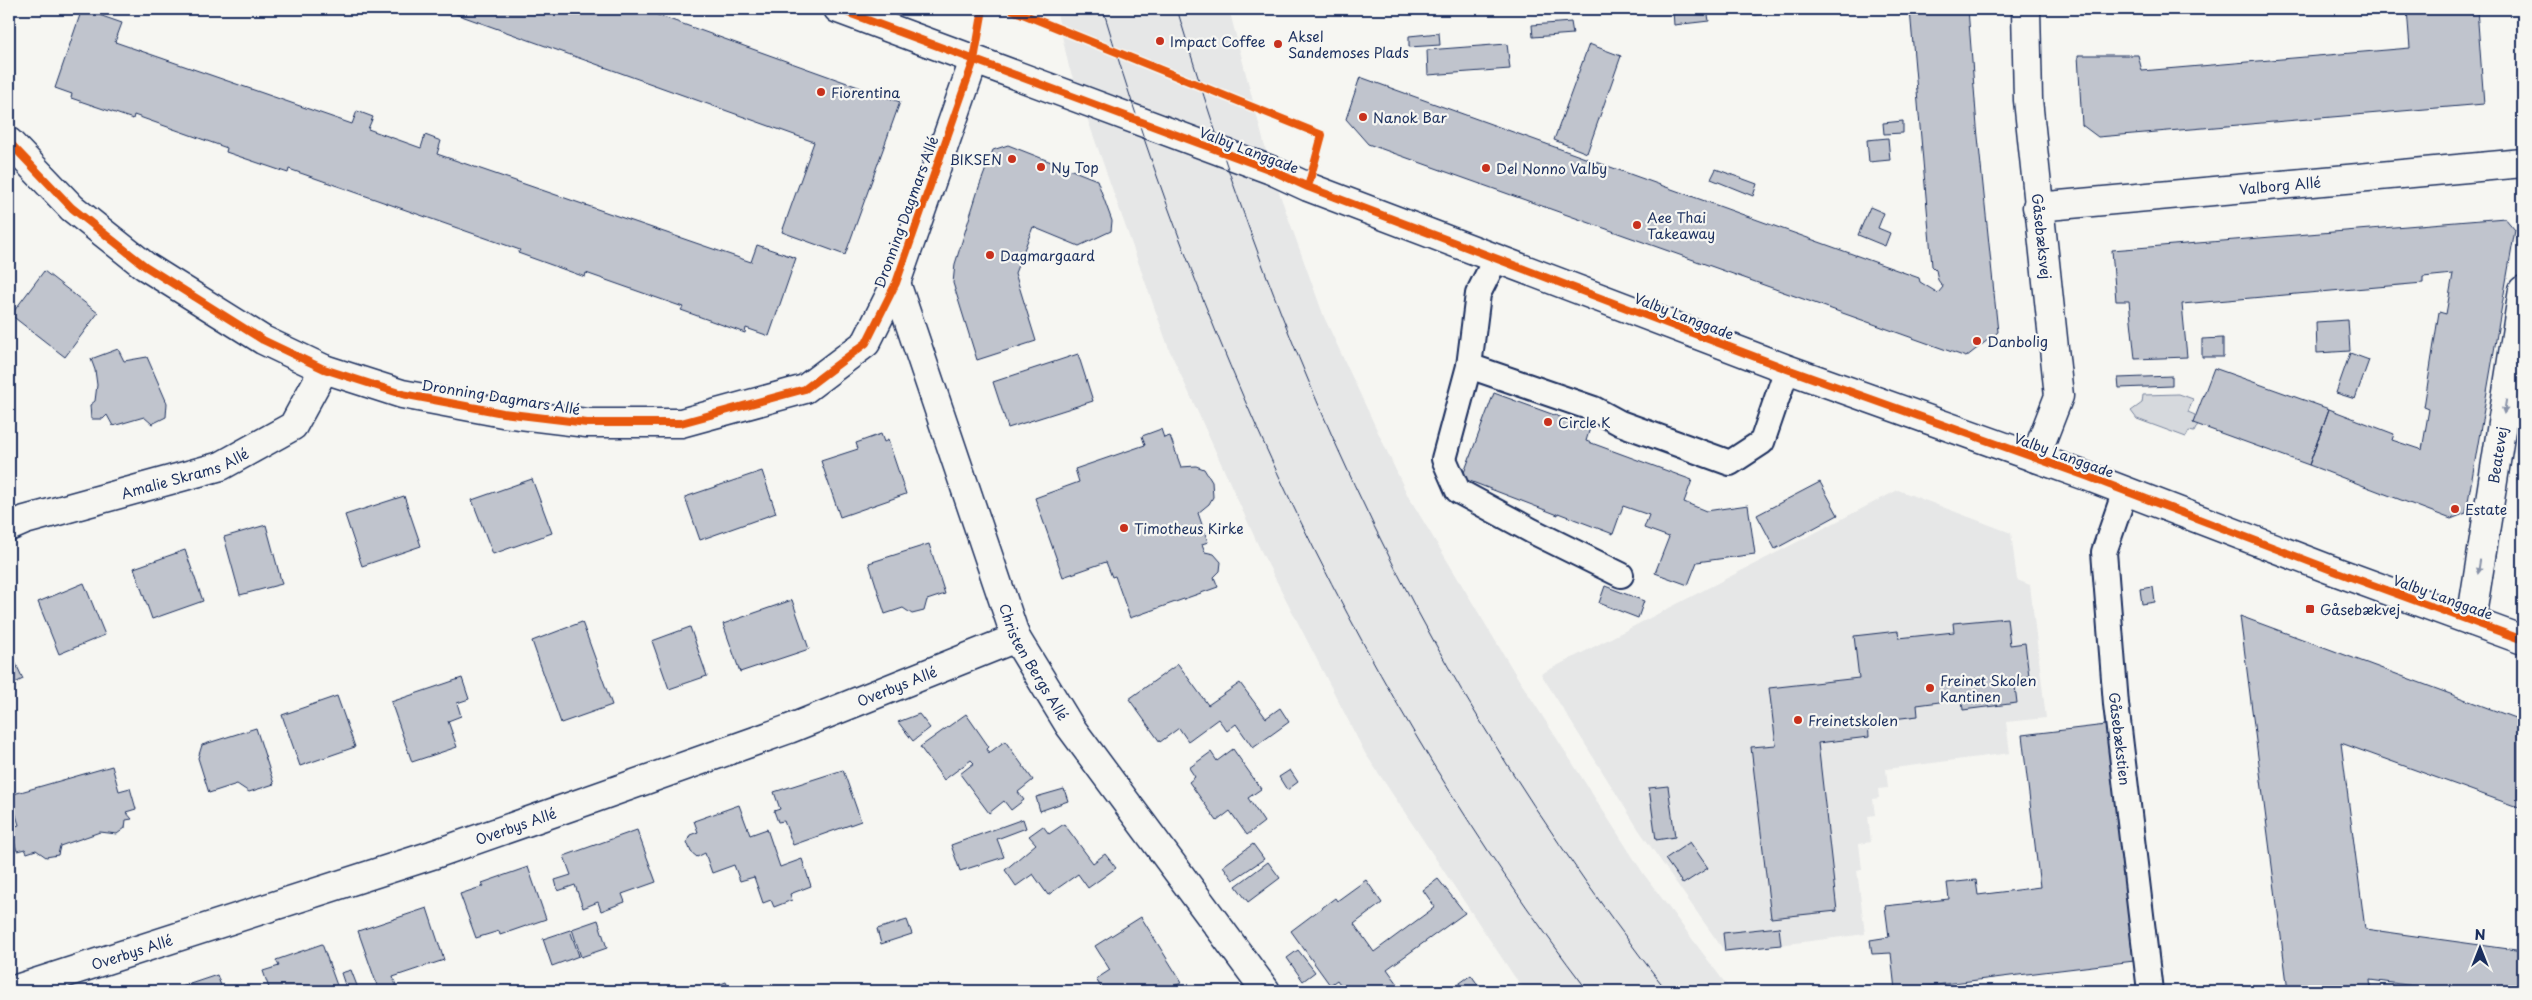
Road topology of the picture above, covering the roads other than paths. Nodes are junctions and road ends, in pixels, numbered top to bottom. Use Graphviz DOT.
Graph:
graph roads {
  1 [pos="838,9"];
  2 [pos="2026,9"];
  3 [pos="974,60"];
  4 [pos="9,142"];
  5 [pos="2523,163"];
  6 [pos="2037,207"];
  7 [pos="1496,258"];
  8 [pos="896,283"];
  9 [pos="2523,290"];
  10 [pos="1469,366"];
  11 [pos="324,369"];
  12 [pos="1787,369"];
  13 [pos="2035,458"];
  14 [pos="2125,491"];
  15 [pos="9,527"];
  16 [pos="1621,575"];
  17 [pos="2471,621"];
  18 [pos="1016,638"];
  19 [pos="2523,640"];
  20 [pos="10,991"];
  21 [pos="1266,991"];
  22 [pos="2150,991"];
  1 -- 3 [label="street, Valby Langgade"];
  2 -- 6 [label="street, Gåsebæksvej"];
  3 -- 7 [label="street, Valby Langgade"];
  3 -- 8 [label="street, Dronning Dagmars Allé"];
  4 -- 11 [label="street, Dronning Dagmars Allé"];
  5 -- 6 [label="street, Valborg Allé"];
  6 -- 13 [label="street, Gåsebæksvej"];
  7 -- 10 [label="lane"];
  7 -- 12 [label="street, Valby Langgade"];
  8 -- 11 [label="street, Dronning Dagmars Allé"];
  8 -- 18 [label="street, Christen Bergs Allé"];
  9 -- 17 [label="street, Beatevej, one-way"];
  10 -- 12 [label="lane"];
  10 -- 16 [label="lane"];
  11 -- 15 [label="street, Amalie Skrams Allé"];
  12 -- 13 [label="street, Valby Langgade"];
  13 -- 14 [label="street, Valby Langgade"];
  14 -- 17 [label="street, Valby Langgade"];
  14 -- 22 [label="lane, Gåsebækstien"];
  17 -- 19 [label="street, Valby Langgade"];
  18 -- 20 [label="street, Overbys Allé"];
  18 -- 21 [label="street, Christen Bergs Allé"];
}
